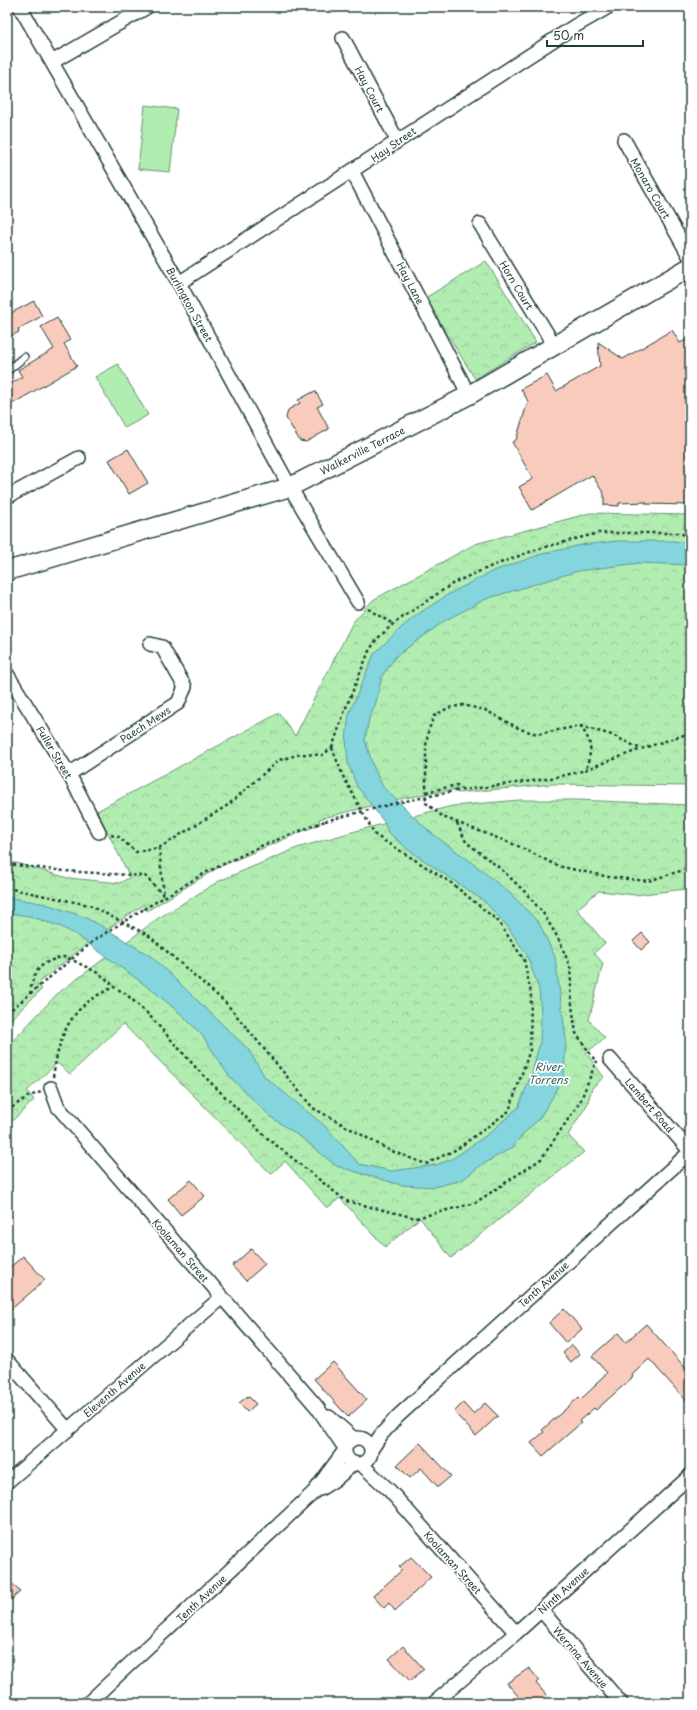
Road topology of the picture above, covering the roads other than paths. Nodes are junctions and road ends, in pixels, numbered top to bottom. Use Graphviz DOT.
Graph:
graph roads {
  1 [pos="20,7"];
  2 [pos="147,7"];
  3 [pos="608,7"];
  4 [pos="343,38"];
  5 [pos="52,62"];
  6 [pos="397,140"];
  7 [pos="624,140"];
  8 [pos="352,172"];
  9 [pos="480,224"];
  10 [pos="690,257"];
  11 [pos="690,267"];
  12 [pos="179,283"];
  13 [pos="554,345"];
  14 [pos="24,357"];
  15 [pos="7,371"];
  16 [pos="469,395"];
  17 [pos="79,458"];
  18 [pos="290,487"];
  19 [pos="7,497"];
  20 [pos="7,571"];
  21 [pos="358,602"];
  22 [pos="150,644"];
  23 [pos="7,674"];
  24 [pos="69,774"];
  25 [pos="99,832"];
  26 [pos="610,1059"];
  27 [pos="51,1088"];
  28 [pos="690,1151"];
  29 [pos="222,1297"];
  30 [pos="7,1360"];
  31 [pos="396,1417"];
  32 [pos="68,1430"];
  33 [pos="352,1444"];
  34 [pos="364,1459"];
  35 [pos="690,1476"];
  36 [pos="7,1482"];
  37 [pos="314,1492"];
  38 [pos="541,1610"];
  39 [pos="516,1633"];
  40 [pos="88,1703"];
  41 [pos="434,1703"];
  42 [pos="621,1703"];
  1 -- 5 [label="street, Burlington Street"];
  2 -- 5 [label="street"];
  3 -- 6 [label="street, Hay Street"];
  4 -- 6 [label="street, Hay Court"];
  5 -- 12 [label="street, Burlington Street"];
  6 -- 8 [label="street, Hay Street"];
  7 -- 10 [label="street, Monaro Court"];
  8 -- 12 [label="street, Hay Street"];
  8 -- 16 [label="street, Hay Lane"];
  9 -- 13 [label="street, Horn Court"];
  11 -- 13 [label="street, Walkerville Terrace"];
  12 -- 18 [label="street, Burlington Street"];
  13 -- 16 [label="street, Walkerville Terrace"];
  14 -- 15 [label="lane"];
  16 -- 18 [label="street, Walkerville Terrace"];
  17 -- 19 [label="street"];
  18 -- 20 [label="street, Walkerville Terrace"];
  18 -- 21 [label="street, Burlington Street"];
  22 -- 24 [label="street, Paech Mews"];
  23 -- 24 [label="street, Fuller Street"];
  24 -- 25 [label="street, Fuller Street"];
  26 -- 28 [label="street, Lambert Road"];
  27 -- 29 [label="street, Koolaman Street"];
  28 -- 31 [label="street, Tenth Avenue"];
  29 -- 32 [label="street, Eleventh Avenue"];
  29 -- 33 [label="street, Koolaman Street"];
  30 -- 32 [label="street"];
  31 -- 33 [label="street, Tenth Avenue"];
  31 -- 34 [label="street, Tenth Avenue"];
  32 -- 36 [label="street, Eleventh Avenue"];
  33 -- 34 [label="street"];
  33 -- 34 [label="street"];
  33 -- 37 [label="street, Tenth Avenue"];
  34 -- 37 [label="street, Tenth Avenue"];
  34 -- 39 [label="street, Koolaman Street"];
  35 -- 38 [label="street, Ninth Avenue"];
  37 -- 40 [label="street, Tenth Avenue"];
  38 -- 39 [label="street, Ninth Avenue"];
  38 -- 42 [label="street, Werrina Avenue"];
  39 -- 41 [label="street, Ninth Avenue"];
}
